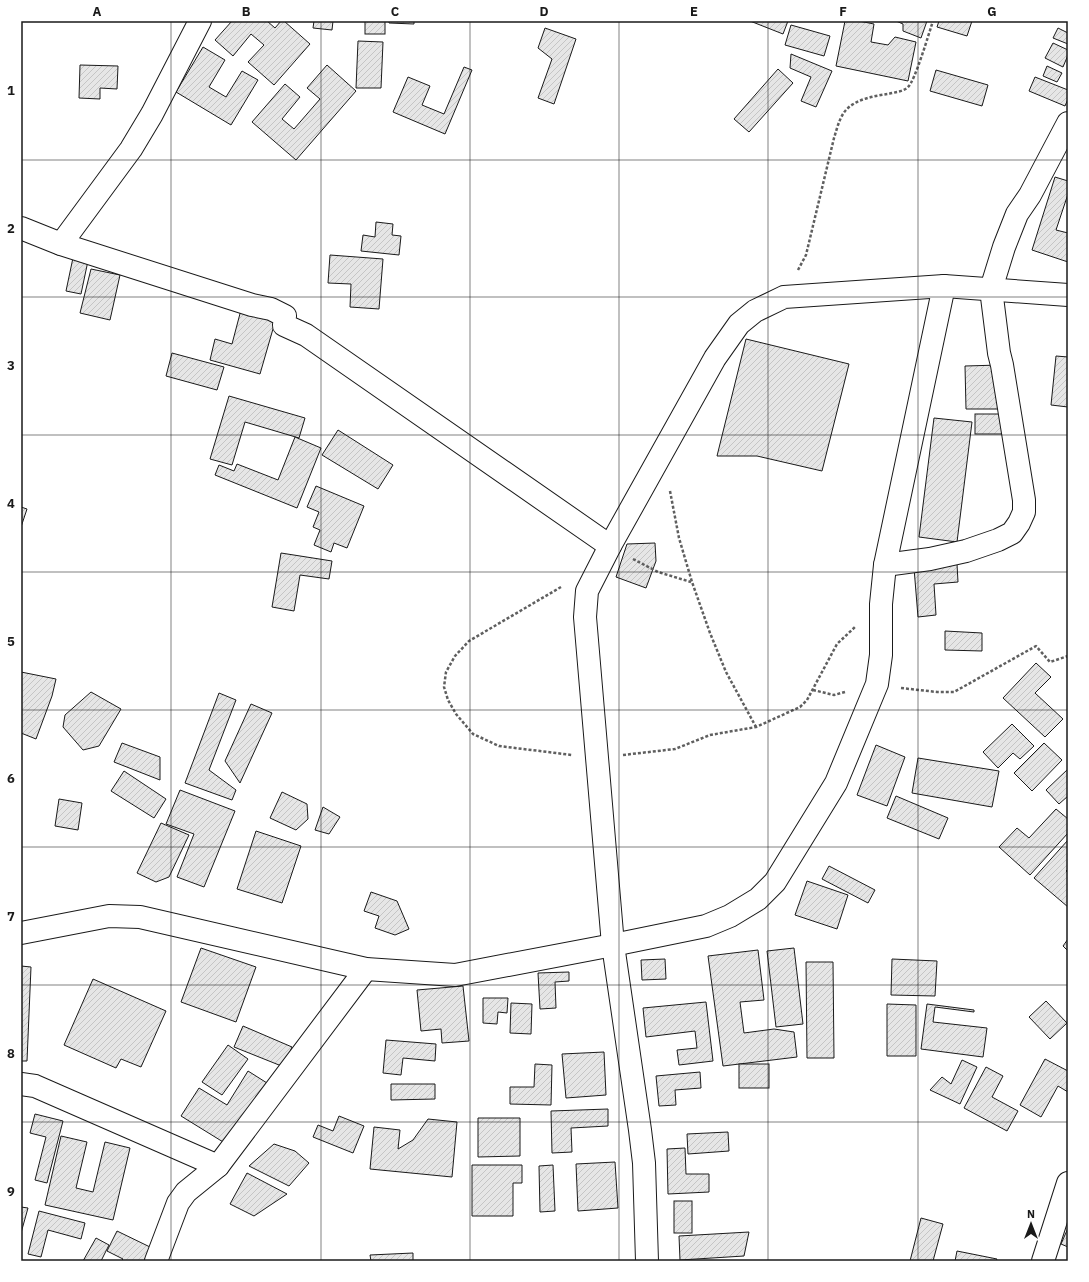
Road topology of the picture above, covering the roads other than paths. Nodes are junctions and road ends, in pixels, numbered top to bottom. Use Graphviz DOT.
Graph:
graph roads {
  1 [pos="200,21"];
  2 [pos="1068,123"];
  3 [pos="21,228"];
  4 [pos="62,244"];
  5 [pos="944,286"];
  6 [pos="991,289"];
  7 [pos="1068,295"];
  8 [pos="610,546"];
  9 [pos="885,565"];
  10 [pos="21,932"];
  11 [pos="613,945"];
  12 [pos="366,969"];
  13 [pos="21,1084"];
  14 [pos="218,1166"];
  15 [pos="1068,1183"];
  16 [pos="156,1261"];
  17 [pos="647,1261"];
  18 [pos="1043,1261"];
  1 -- 4 [label="street"];
  2 -- 6 [label="street"];
  3 -- 4 [label="street"];
  4 -- 8 [label="street"];
  5 -- 6 [label="street"];
  5 -- 8 [label="street"];
  5 -- 9 [label="street"];
  6 -- 7 [label="street"];
  6 -- 9 [label="street"];
  8 -- 11 [label="street"];
  9 -- 11 [label="street"];
  10 -- 12 [label="street"];
  11 -- 12 [label="street"];
  11 -- 17 [label="street"];
  12 -- 14 [label="street"];
  13 -- 14 [label="street"];
  14 -- 16 [label="street"];
  15 -- 18 [label="street"];
}
